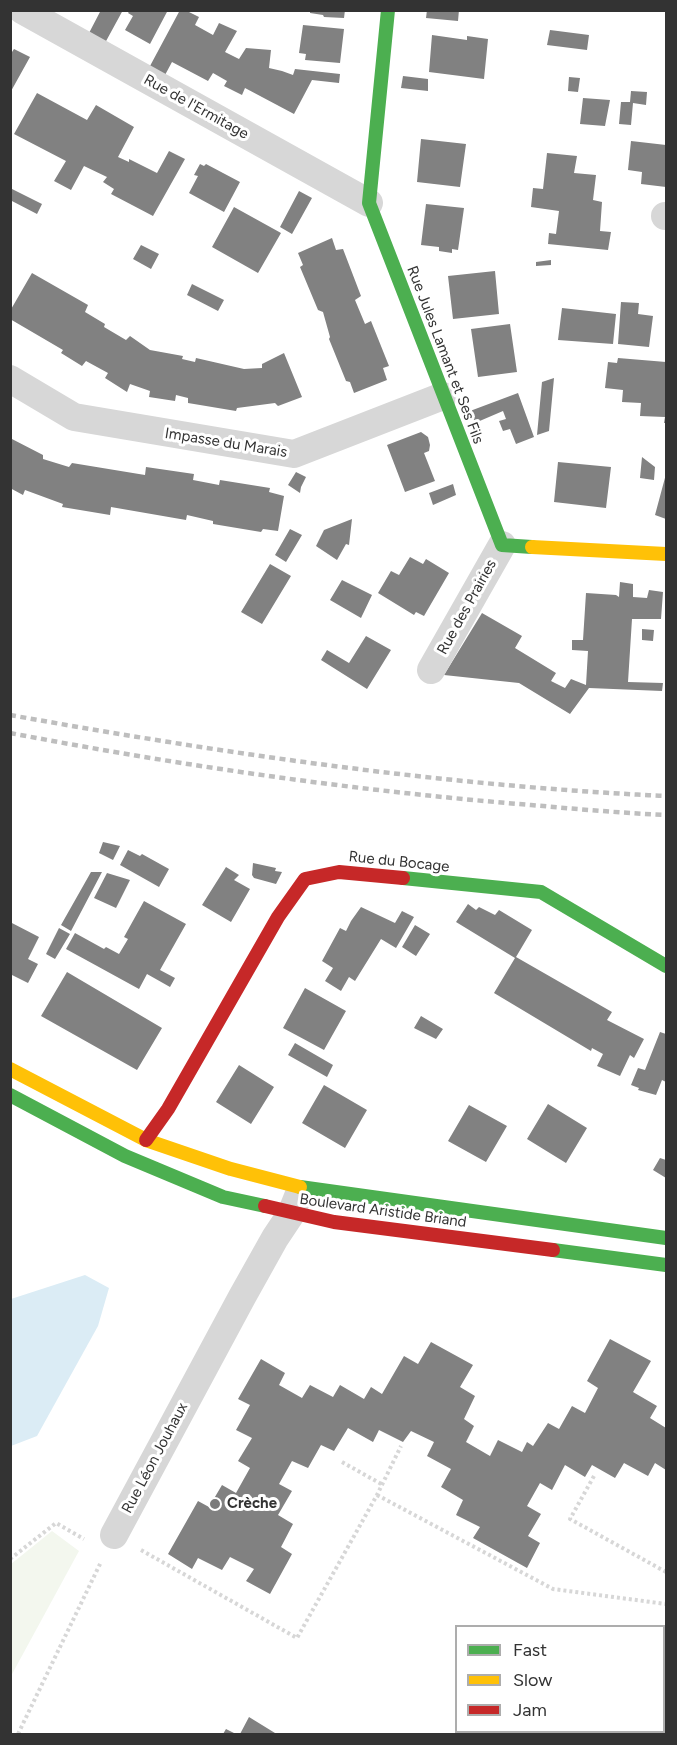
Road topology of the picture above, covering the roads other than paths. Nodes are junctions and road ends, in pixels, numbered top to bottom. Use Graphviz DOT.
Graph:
graph roads {
  1 [pos="22,10"];
  2 [pos="388,10"];
  3 [pos="369,202"];
  4 [pos="10,380"];
  5 [pos="443,396"];
  6 [pos="502,545"];
  7 [pos="666,554"];
  8 [pos="431,670"];
  9 [pos="666,966"];
  10 [pos="10,1070"];
  11 [pos="10,1095"];
  12 [pos="146,1140"];
  13 [pos="302,1187"];
  14 [pos="291,1214"];
  15 [pos="666,1238"];
  16 [pos="666,1265"];
  17 [pos="110,1543"];
  1 -- 3 [label="street, Rue de l'Ermitage"];
  2 -- 3 [label="street, Rue Jules Lamant et Ses Fils"];
  3 -- 5 [label="street, Rue Jules Lamant et Ses Fils"];
  4 -- 5 [label="street, Impasse du Marais"];
  5 -- 6 [label="street, Rue Jules Lamant et Ses Fils"];
  6 -- 7 [label="street"];
  6 -- 8 [label="street, Rue des Prairies"];
  9 -- 12 [label="street, Rue du Bocage"];
  10 -- 12 [label="street, Boulevard Aristide Briand"];
  11 -- 14 [label="street, Boulevard Aristide Briand"];
  12 -- 13 [label="street, Boulevard Aristide Briand"];
  13 -- 14 [label="street, Rue Léon Jouhaux"];
  13 -- 15 [label="street, Boulevard Aristide Briand"];
  14 -- 16 [label="street, Boulevard Aristide Briand"];
  14 -- 17 [label="street, Rue Léon Jouhaux"];
}
